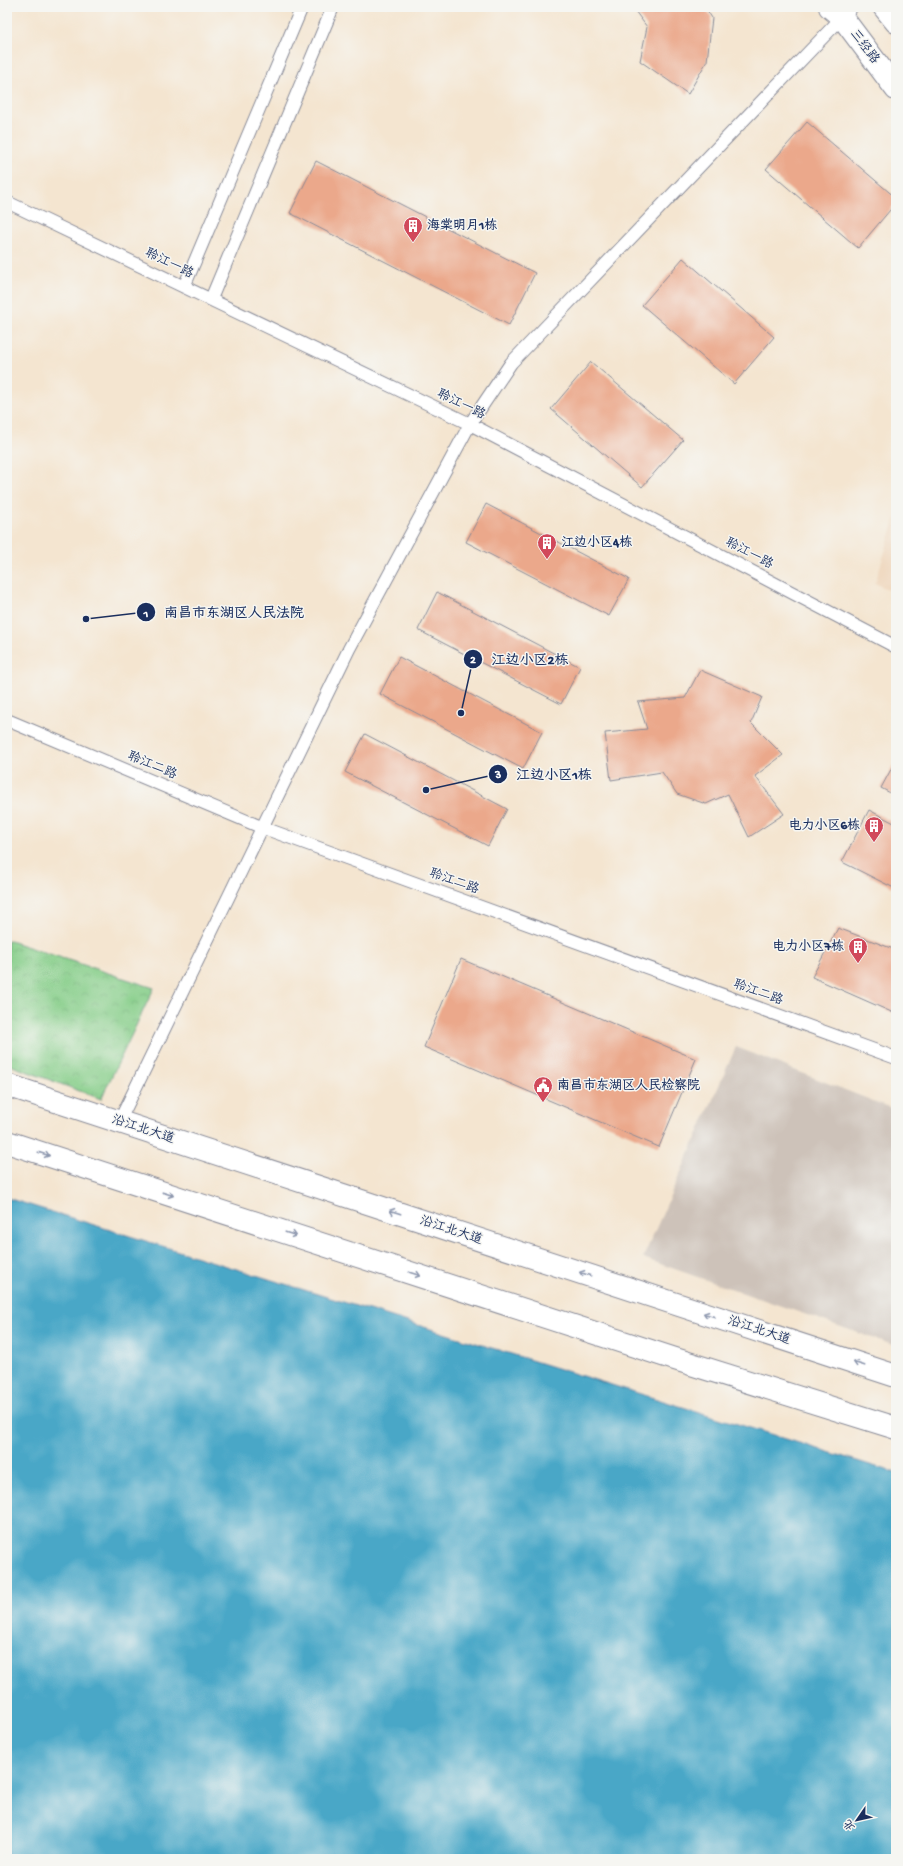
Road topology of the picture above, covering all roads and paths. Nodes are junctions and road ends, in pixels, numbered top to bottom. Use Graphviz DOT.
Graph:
graph roads {
  1 [pos="302,7"];
  2 [pos="333,7"];
  3 [pos="884,7"];
  4 [pos="841,10"];
  5 [pos="896,22"];
  6 [pos="896,89"];
  7 [pos="7,202"];
  8 [pos="184,287"];
  9 [pos="211,300"];
  10 [pos="470,424"];
  11 [pos="896,647"];
  12 [pos="7,720"];
  13 [pos="262,827"];
  14 [pos="896,1058"];
  15 [pos="7,1085"];
  16 [pos="118,1122"];
  17 [pos="7,1142"];
  18 [pos="896,1376"];
  19 [pos="896,1428"];
  1 -- 8 [label="lane"];
  2 -- 9 [label="lane"];
  3 -- 5 [label="main road"];
  4 -- 6 [label="main road, 三经路"];
  4 -- 10 [label="lane"];
  7 -- 8 [label="lane, 聆江一路"];
  8 -- 9 [label="lane, 聆江一路"];
  9 -- 10 [label="lane, 聆江一路"];
  10 -- 11 [label="lane, 聆江一路"];
  10 -- 13 [label="lane"];
  12 -- 13 [label="lane, 聆江二路"];
  13 -- 14 [label="lane, 聆江二路"];
  13 -- 16 [label="lane"];
  15 -- 16 [label="main road, 沿江北大道"];
  18 -- 16 [label="main road, 沿江北大道, one-way"];
  17 -- 19 [label="main road, one-way"];
}
